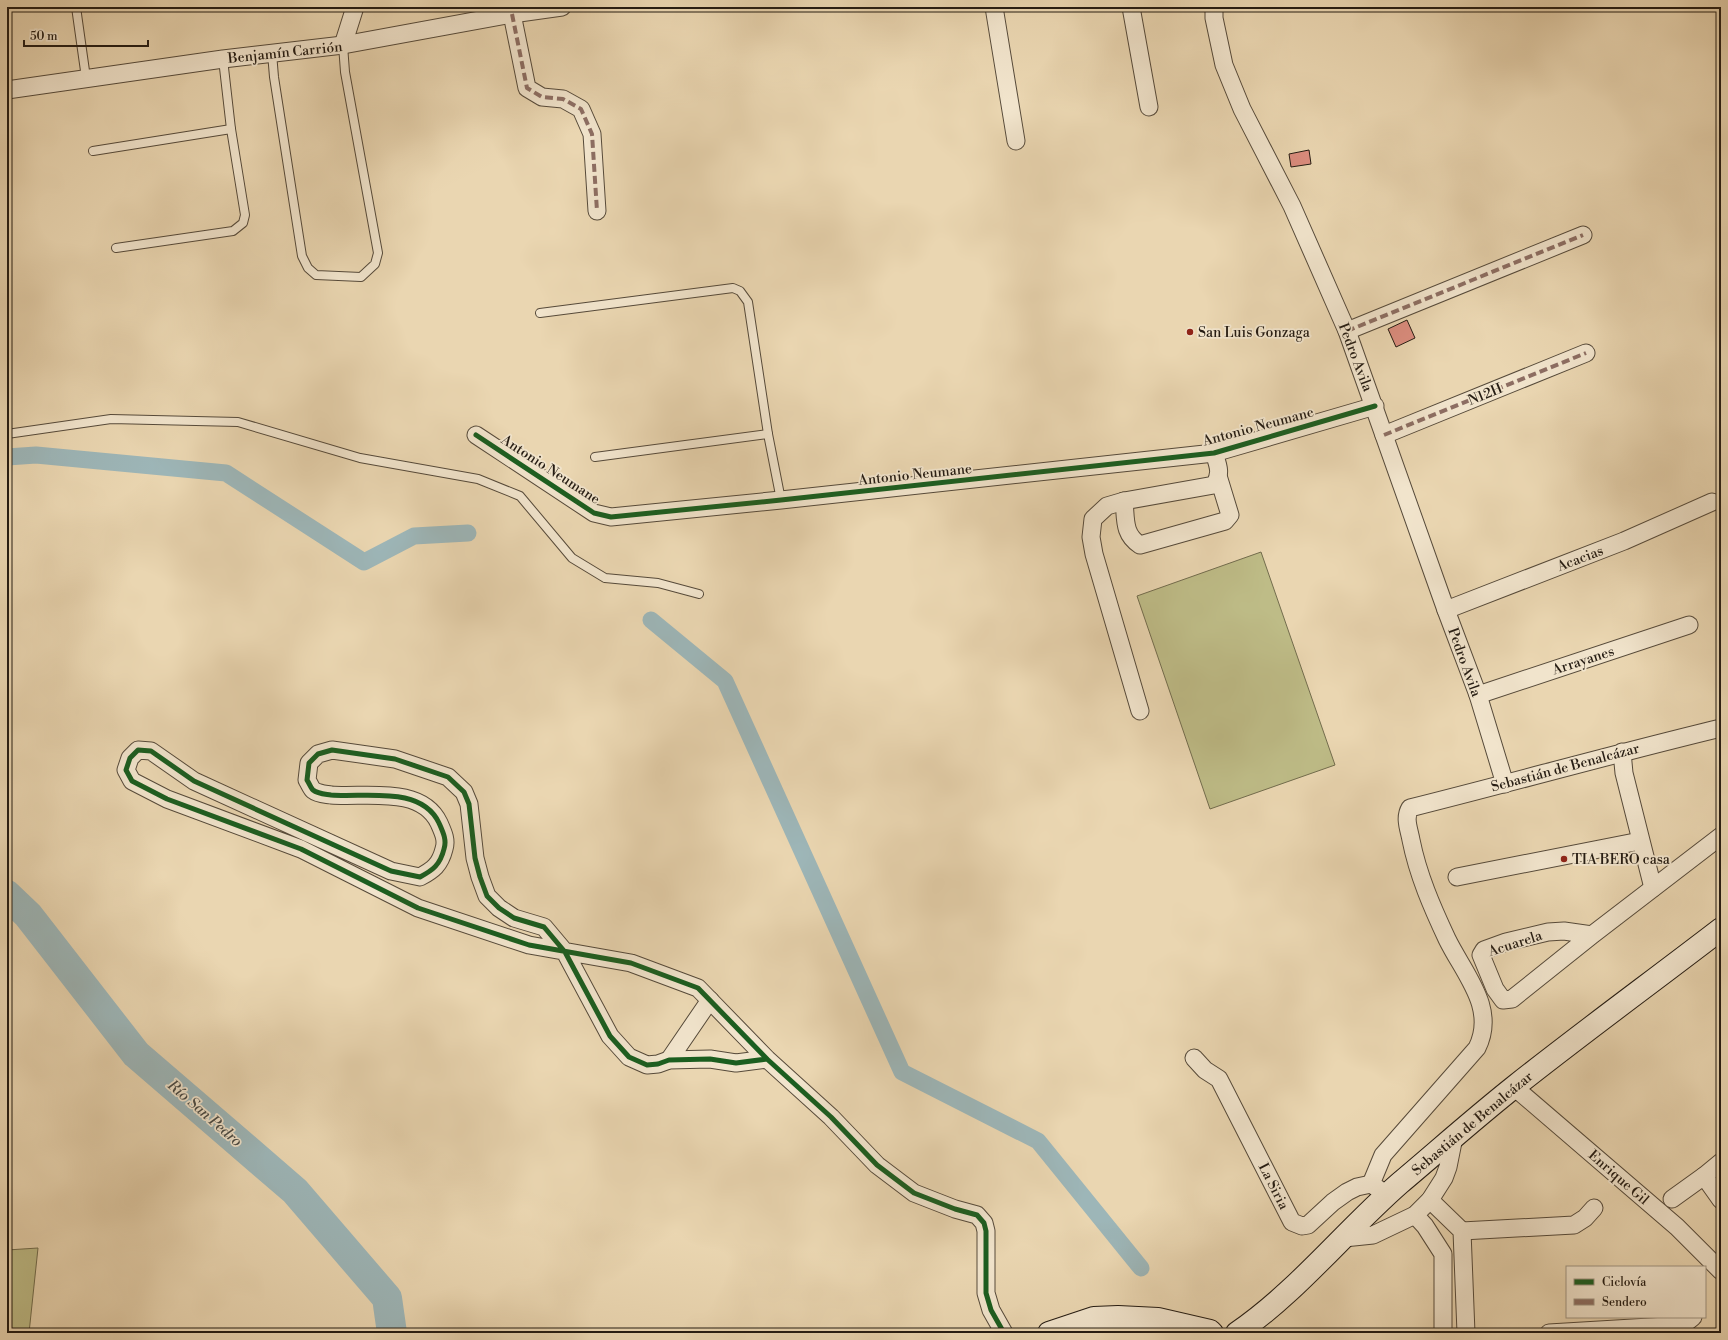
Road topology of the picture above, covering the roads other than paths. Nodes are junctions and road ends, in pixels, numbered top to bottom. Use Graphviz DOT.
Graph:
graph roads {
  1 [pos="76,7"];
  2 [pos="355,7"];
  3 [pos="562,7"];
  4 [pos="994,7"];
  5 [pos="1131,7"];
  6 [pos="1214,7"];
  7 [pos="512,14"];
  8 [pos="343,45"];
  9 [pos="272,53"];
  10 [pos="223,58"];
  11 [pos="86,78"];
  12 [pos="7,90"];
  13 [pos="1149,107"];
  14 [pos="231,129"];
  15 [pos="1016,141"];
  16 [pos="93,151"];
  17 [pos="597,211"];
  18 [pos="1583,235"];
  19 [pos="116,248"];
  20 [pos="540,313"];
  21 [pos="1347,331"];
  22 [pos="1586,353"];
  23 [pos="1375,406"];
  24 [pos="7,434"];
  25 [pos="768,434"];
  26 [pos="476,435"];
  27 [pos="1384,435"];
  28 [pos="1214,453"];
  29 [pos="595,457"];
  30 [pos="1219,479"];
  31 [pos="781,500"];
  32 [pos="1124,501"];
  33 [pos="1712,502"];
  34 [pos="699,594"];
  35 [pos="1446,610"];
  36 [pos="1689,625"];
  37 [pos="1478,695"];
  38 [pos="1140,710"];
  39 [pos="1721,728"];
  40 [pos="1622,752"];
  41 [pos="1504,784"];
  42 [pos="1721,836"];
  43 [pos="1640,841"];
  44 [pos="1457,877"];
  45 [pos="1653,888"];
  46 [pos="1721,929"];
  47 [pos="1592,935"];
  48 [pos="565,952"];
  49 [pos="710,1000"];
  50 [pos="1194,1058"];
  51 [pos="767,1059"];
  52 [pos="670,1060"];
  53 [pos="1514,1087"];
  54 [pos="1454,1137"];
  55 [pos="1721,1162"];
  56 [pos="1704,1176"];
  57 [pos="1379,1189"];
  58 [pos="1672,1198"];
  59 [pos="1430,1200"];
  60 [pos="1721,1200"];
  61 [pos="1594,1208"];
  62 [pos="1415,1215"];
  63 [pos="1462,1231"];
  64 [pos="1344,1238"];
  65 [pos="1721,1271"];
  66 [pos="1692,1318"];
  67 [pos="1004,1333"];
  68 [pos="1049,1333"];
  69 [pos="1212,1333"];
  70 [pos="1237,1333"];
  71 [pos="1444,1333"];
  72 [pos="1466,1333"];
  73 [pos="1549,1333"];
  1 -- 11 [label="lane"];
  2 -- 8 [label="street"];
  3 -- 7 [label="street, Benjamín Carrión"];
  4 -- 15 [label="street"];
  5 -- 13 [label="street"];
  6 -- 21 [label="street, Pedro Avila"];
  7 -- 8 [label="street, Benjamín Carrión"];
  7 -- 17 [label="street"];
  8 -- 9 [label="street, Benjamín Carrión"];
  8 -- 9 [label="lane"];
  9 -- 10 [label="street, Benjamín Carrión"];
  10 -- 11 [label="street, Benjamín Carrión"];
  10 -- 14 [label="lane"];
  11 -- 12 [label="street, Benjamín Carrión"];
  14 -- 16 [label="lane"];
  14 -- 19 [label="lane"];
  18 -- 21 [label="street"];
  20 -- 25 [label="lane"];
  21 -- 23 [label="street, Pedro Avila"];
  22 -- 27 [label="street, N12H"];
  23 -- 27 [label="street, Pedro Avila"];
  23 -- 28 [label="street, Antonio Neumane"];
  24 -- 34 [label="lane"];
  25 -- 29 [label="lane"];
  25 -- 31 [label="lane"];
  26 -- 31 [label="street, Antonio Neumane"];
  27 -- 35 [label="street, Pedro Avila"];
  28 -- 30 [label="street"];
  28 -- 31 [label="street, Antonio Neumane"];
  30 -- 32 [label="street"];
  30 -- 32 [label="street"];
  32 -- 38 [label="street"];
  33 -- 35 [label="street, Acacias"];
  35 -- 37 [label="street, Pedro Avila"];
  36 -- 37 [label="street, Arrayanes"];
  37 -- 41 [label="street, Pedro Avila"];
  39 -- 40 [label="street, Sebastián de Benalcázar"];
  40 -- 41 [label="street, Sebastián de Benalcázar"];
  40 -- 43 [label="street"];
  41 -- 57 [label="street, Sebastián de Benalcázar"];
  42 -- 45 [label="street, Acuarela"];
  43 -- 44 [label="street"];
  43 -- 45 [label="street"];
  45 -- 47 [label="street, Acuarela"];
  46 -- 53 [label="main road, Sebastián de Benalcázar"];
  47 -- 47 [label="street, Acuarela"];
  48 -- 48 [label="street"];
  48 -- 49 [label="street"];
  48 -- 52 [label="street"];
  49 -- 51 [label="street"];
  49 -- 52 [label="street"];
  50 -- 57 [label="street, La Siria"];
  51 -- 52 [label="street"];
  51 -- 67 [label="street"];
  53 -- 54 [label="main road, Sebastián de Benalcázar"];
  53 -- 65 [label="street, Enrique Gil"];
  54 -- 57 [label="main road, Sebastián de Benalcázar"];
  54 -- 59 [label="street"];
  55 -- 56 [label="street"];
  56 -- 58 [label="street"];
  56 -- 60 [label="street"];
  57 -- 64 [label="main road, Sebastián de Benalcázar"];
  59 -- 62 [label="street"];
  59 -- 63 [label="street"];
  61 -- 63 [label="street"];
  62 -- 64 [label="street"];
  62 -- 71 [label="street"];
  63 -- 72 [label="street"];
  64 -- 70 [label="main road, Sebastián de Benalcázar"];
  66 -- 73 [label="street"];
  68 -- 69 [label="main road"];
}
